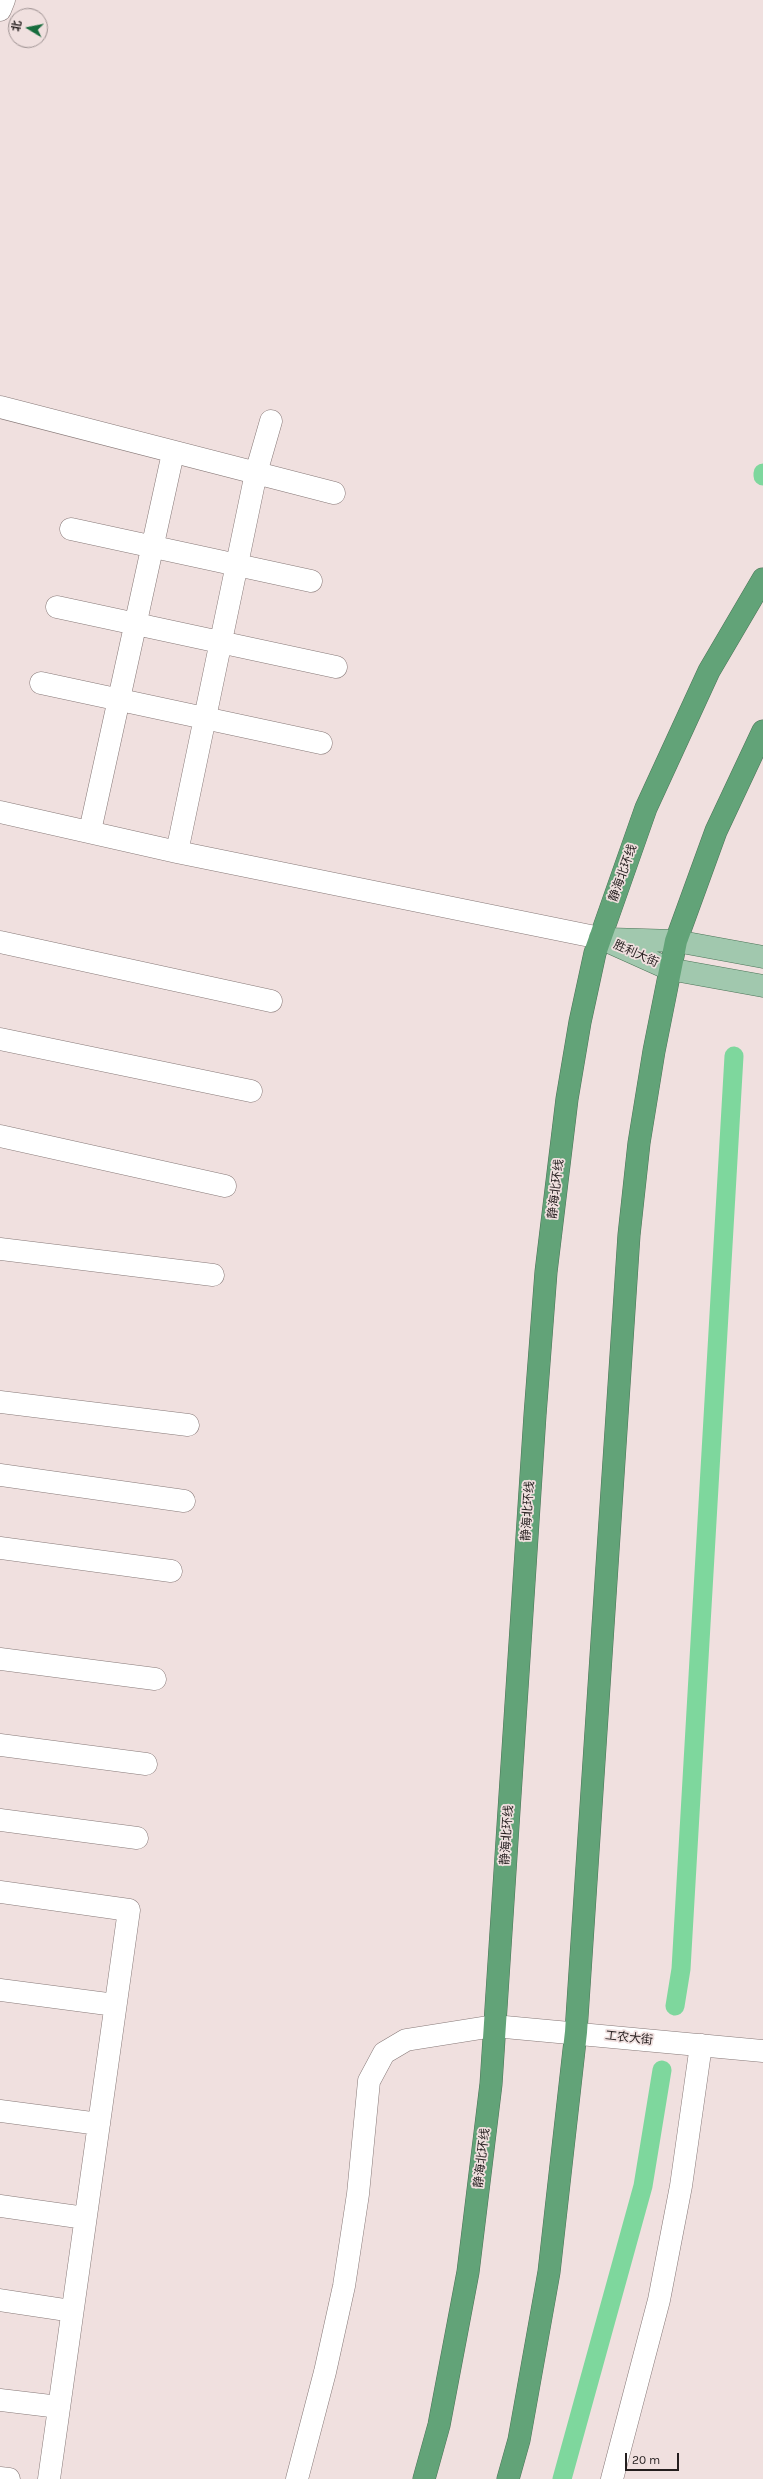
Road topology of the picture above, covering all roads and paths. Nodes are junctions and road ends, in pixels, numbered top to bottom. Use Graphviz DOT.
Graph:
graph roads {
  1 [pos="4,0"];
  2 [pos="0,10"];
  3 [pos="0,407"];
  4 [pos="271,422"];
  5 [pos="173,453"];
  6 [pos="256,473"];
  7 [pos="334,493"];
  8 [pos="71,529"];
  9 [pos="152,547"];
  10 [pos="238,565"];
  11 [pos="763,578"];
  12 [pos="311,581"];
  13 [pos="57,606"];
  14 [pos="135,624"];
  15 [pos="221,642"];
  16 [pos="336,667"];
  17 [pos="42,683"];
  18 [pos="119,700"];
  19 [pos="205,718"];
  20 [pos="763,731"];
  21 [pos="321,743"];
  22 [pos="0,812"];
  23 [pos="90,831"];
  24 [pos="177,852"];
  25 [pos="600,938"];
  26 [pos="676,940"];
  27 [pos="0,942"];
  28 [pos="763,957"];
  29 [pos="670,969"];
  30 [pos="763,986"];
  31 [pos="271,1001"];
  32 [pos="0,1039"];
  33 [pos="251,1091"];
  34 [pos="0,1136"];
  35 [pos="225,1186"];
  36 [pos="0,1249"];
  37 [pos="212,1275"];
  38 [pos="0,1402"];
  39 [pos="188,1425"];
  40 [pos="0,1475"];
  41 [pos="184,1501"];
  42 [pos="0,1548"];
  43 [pos="171,1571"];
  44 [pos="0,1659"];
  45 [pos="155,1679"];
  46 [pos="0,1745"];
  47 [pos="146,1764"];
  48 [pos="0,1820"];
  49 [pos="137,1838"];
  50 [pos="0,1892"];
  51 [pos="0,1990"];
  52 [pos="115,2005"];
  53 [pos="494,2026"];
  54 [pos="576,2032"];
  55 [pos="701,2045"];
  56 [pos="763,2051"];
  57 [pos="0,2111"];
  58 [pos="99,2124"];
  59 [pos="0,2206"];
  60 [pos="86,2218"];
  61 [pos="0,2300"];
  62 [pos="72,2311"];
  63 [pos="0,2400"];
  64 [pos="59,2407"];
  65 [pos="0,2478"];
  66 [pos="10,2479"];
  67 [pos="49,2479"];
  68 [pos="297,2479"];
  69 [pos="424,2479"];
  70 [pos="508,2479"];
  71 [pos="612,2479"];
  1 -- 2 [label="street"];
  3 -- 5 [label="street"];
  4 -- 6 [label="street"];
  5 -- 6 [label="street"];
  5 -- 9 [label="street"];
  6 -- 7 [label="street"];
  6 -- 10 [label="street"];
  8 -- 9 [label="street"];
  9 -- 10 [label="street"];
  9 -- 14 [label="street"];
  10 -- 12 [label="street"];
  10 -- 15 [label="street"];
  11 -- 25 [label="highway, 静海北环线"];
  13 -- 14 [label="street"];
  14 -- 15 [label="street"];
  14 -- 18 [label="street"];
  15 -- 16 [label="street"];
  15 -- 19 [label="street"];
  17 -- 18 [label="street"];
  18 -- 19 [label="street"];
  18 -- 23 [label="street"];
  19 -- 21 [label="street"];
  19 -- 24 [label="street"];
  20 -- 26 [label="highway"];
  22 -- 23 [label="street"];
  23 -- 24 [label="street"];
  24 -- 25 [label="street"];
  25 -- 26 [label="main road, 胜利大街"];
  25 -- 29 [label="main road, 胜利大街"];
  25 -- 53 [label="highway, 静海北环线"];
  26 -- 28 [label="main road, 胜利大街"];
  26 -- 29 [label="highway"];
  27 -- 31 [label="street"];
  29 -- 30 [label="main road, 胜利大街"];
  29 -- 54 [label="highway"];
  32 -- 33 [label="street"];
  34 -- 35 [label="street"];
  36 -- 37 [label="street"];
  38 -- 39 [label="street"];
  40 -- 41 [label="street"];
  42 -- 43 [label="street"];
  44 -- 45 [label="street"];
  46 -- 47 [label="street"];
  48 -- 49 [label="street"];
  50 -- 52 [label="street"];
  51 -- 52 [label="street"];
  52 -- 58 [label="street"];
  53 -- 54 [label="street, 工农大街"];
  53 -- 68 [label="street, 工农大街"];
  53 -- 69 [label="highway, 静海北环线"];
  54 -- 55 [label="street, 工农大街"];
  54 -- 70 [label="highway"];
  55 -- 56 [label="street, 工农大街"];
  55 -- 71 [label="street"];
  57 -- 58 [label="street"];
  58 -- 60 [label="street"];
  59 -- 60 [label="street"];
  60 -- 62 [label="street"];
  61 -- 62 [label="street"];
  62 -- 64 [label="street"];
  63 -- 64 [label="street"];
  64 -- 67 [label="street"];
  65 -- 66 [label="street"];
}
